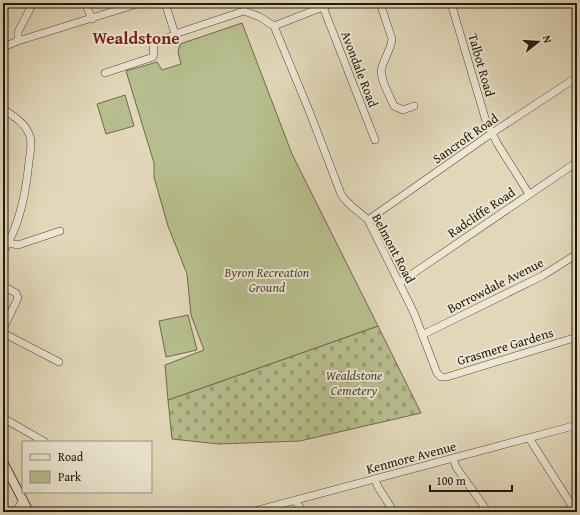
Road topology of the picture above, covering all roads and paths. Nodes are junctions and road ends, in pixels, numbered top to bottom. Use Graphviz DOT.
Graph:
graph roads {
  1 [pos="33,3"];
  2 [pos="85,3"];
  3 [pos="140,3"];
  4 [pos="165,3"];
  5 [pos="333,3"];
  6 [pos="380,3"];
  7 [pos="451,3"];
  8 [pos="323,7"];
  9 [pos="92,19"];
  10 [pos="274,26"];
  11 [pos="175,34"];
  12 [pos="18,41"];
  13 [pos="3,48"];
  14 [pos="105,73"];
  15 [pos="577,77"];
  16 [pos="414,106"];
  17 [pos="3,109"];
  18 [pos="492,133"];
  19 [pos="375,140"];
  20 [pos="577,162"];
  21 [pos="529,194"];
  22 [pos="368,220"];
  23 [pos="60,231"];
  24 [pos="9,243"];
  25 [pos="3,252"];
  26 [pos="577,254"];
  27 [pos="399,283"];
  28 [pos="3,286"];
  29 [pos="3,329"];
  30 [pos="3,333"];
  31 [pos="422,335"];
  32 [pos="577,337"];
  33 [pos="59,362"];
  34 [pos="441,377"];
  35 [pos="3,418"];
  36 [pos="577,426"];
  37 [pos="529,438"];
  38 [pos="43,441"];
  39 [pos="453,458"];
  40 [pos="3,462"];
  41 [pos="376,478"];
  42 [pos="23,500"];
  43 [pos="295,500"];
  44 [pos="575,508"];
  45 [pos="3,510"];
  46 [pos="14,512"];
  47 [pos="29,512"];
  48 [pos="251,512"];
  49 [pos="303,512"];
  50 [pos="394,512"];
  51 [pos="488,512"];
  1 -- 12 [label="street"];
  2 -- 9 [label="street"];
  3 -- 9 [label="street"];
  4 -- 11 [label="street"];
  5 -- 8 [label="street"];
  6 -- 16 [label="street"];
  7 -- 18 [label="street, Talbot Road"];
  8 -- 10 [label="street"];
  8 -- 19 [label="street, Avondale Road"];
  9 -- 12 [label="street"];
  10 -- 11 [label="street"];
  10 -- 22 [label="street, Belmont Road"];
  11 -- 14 [label="street"];
  12 -- 13 [label="street"];
  15 -- 18 [label="street, Sancroft Road"];
  17 -- 24 [label="street"];
  18 -- 21 [label="street, Talbot Road"];
  18 -- 22 [label="street, Sancroft Road"];
  20 -- 21 [label="street, Radcliffe Road"];
  21 -- 27 [label="street, Radcliffe Road"];
  22 -- 27 [label="street, Belmont Road"];
  23 -- 24 [label="street"];
  24 -- 25 [label="street"];
  26 -- 31 [label="street, Borrowdale Avenue"];
  27 -- 31 [label="street, Belmont Road"];
  28 -- 29 [label="street"];
  30 -- 33 [label="street"];
  31 -- 34 [label="street, Belmont Road"];
  32 -- 34 [label="street, Grasmere Gardens"];
  35 -- 38 [label="street"];
  36 -- 37 [label="street, Kenmore Avenue"];
  37 -- 39 [label="street, Kenmore Avenue"];
  37 -- 44 [label="street"];
  39 -- 41 [label="street, Kenmore Avenue"];
  39 -- 51 [label="street"];
  40 -- 42 [label="street"];
  41 -- 43 [label="street, Kenmore Avenue"];
  41 -- 50 [label="street"];
  42 -- 46 [label="street"];
  42 -- 47 [label="street"];
  43 -- 48 [label="street, Kenmore Avenue"];
  43 -- 49 [label="street"];
  45 -- 46 [label="street"];
}
